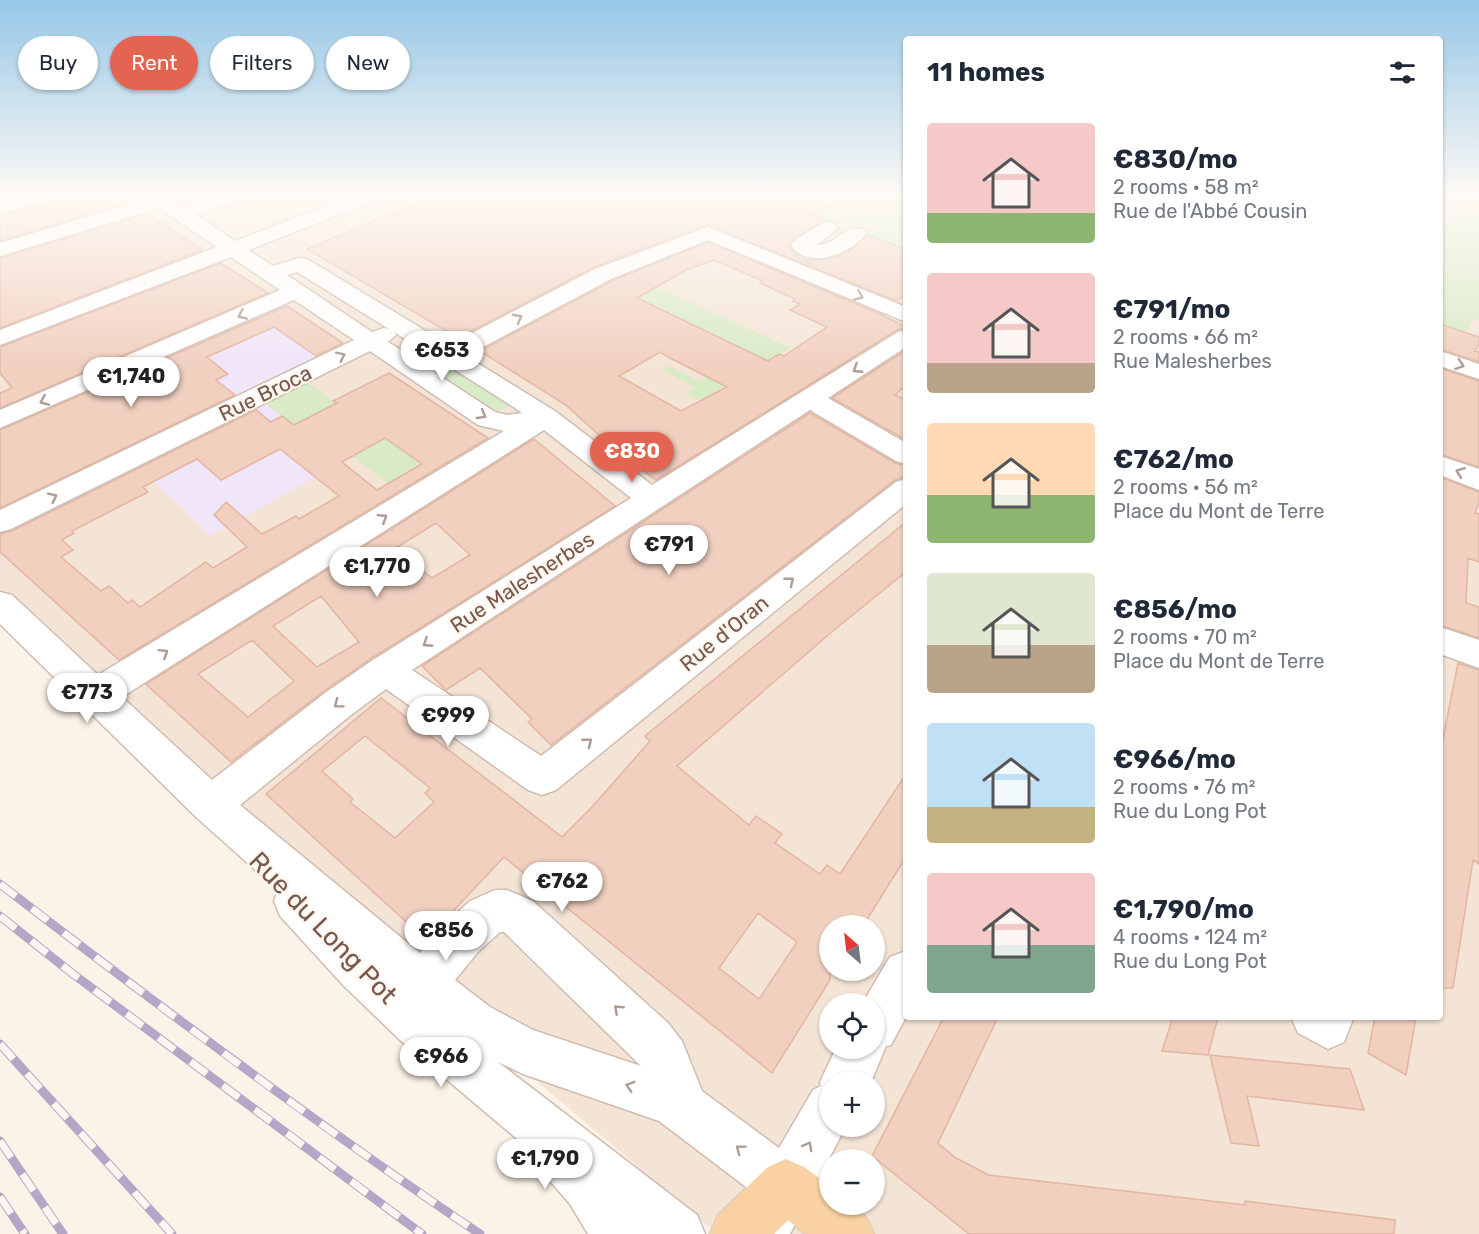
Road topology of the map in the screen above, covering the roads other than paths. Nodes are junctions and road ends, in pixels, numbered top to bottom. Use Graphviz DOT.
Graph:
graph roads {
  1 [pos="221,254"];
  2 [pos="240,254"];
  3 [pos="654,254"];
  4 [pos="787,254"];
  5 [pos="800,254"];
  6 [pos="818,254"];
  7 [pos="800,257"];
  8 [pos="270,274"];
  9 [pos="296,291"];
  10 [pos="903,313"];
  11 [pos="400,327"];
  12 [pos="0,338"];
  13 [pos="903,339"];
  14 [pos="369,342"];
  15 [pos="448,355"];
  16 [pos="1443,359"];
  17 [pos="416,372"];
  18 [pos="1479,372"];
  19 [pos="810,399"];
  20 [pos="546,417"];
  21 [pos="0,420"];
  22 [pos="903,452"];
  23 [pos="1443,466"];
  24 [pos="1479,480"];
  25 [pos="903,491"];
  26 [pos="651,499"];
  27 [pos="0,522"];
  28 [pos="0,604"];
  29 [pos="1443,641"];
  30 [pos="1479,654"];
  31 [pos="385,670"];
  32 [pos="96,695"];
  33 [pos="211,805"];
  34 [pos="903,978"];
  35 [pos="414,998"];
  36 [pos="885,1009"];
  37 [pos="1319,1020"];
  38 [pos="1330,1020"];
  39 [pos="684,1108"];
  40 [pos="524,1114"];
  41 [pos="819,1126"];
  42 [pos="786,1185"];
  43 [pos="617,1231"];
  44 [pos="678,1234"];
  45 [pos="737,1234"];
  46 [pos="762,1234"];
  47 [pos="847,1234"];
  1 -- 12 [label="street"];
  2 -- 8 [label="street"];
  15 -- 3 [label="street, one-way"];
  4 -- 7 [label="street, one-way"];
  5 -- 7 [label="street"];
  6 -- 7 [label="street"];
  7 -- 10 [label="street, one-way"];
  8 -- 9 [label="street"];
  8 -- 11 [label="street"];
  9 -- 14 [label="street"];
  9 -- 21 [label="street, one-way"];
  11 -- 14 [label="street, Rue Broca"];
  11 -- 15 [label="street"];
  13 -- 19 [label="street, Rue Malesherbes, one-way"];
  14 -- 17 [label="street"];
  27 -- 14 [label="street, Rue Broca, one-way"];
  15 -- 17 [label="street"];
  15 -- 20 [label="street"];
  16 -- 18 [label="street, one-way"];
  17 -- 20 [label="street, one-way"];
  19 -- 22 [label="street"];
  19 -- 26 [label="street, Rue Malesherbes"];
  20 -- 26 [label="street"];
  32 -- 20 [label="street, one-way"];
  24 -- 23 [label="street, one-way"];
  31 -- 25 [label="street, Rue d'Oran, one-way"];
  26 -- 31 [label="street, Rue Malesherbes, one-way"];
  28 -- 32 [label="street, Rue du Long Pot"];
  29 -- 30 [label="street"];
  31 -- 33 [label="street, Rue Malesherbes, one-way"];
  32 -- 33 [label="street, Rue du Long Pot"];
  33 -- 35 [label="street, Rue du Long Pot"];
  34 -- 36 [label="street"];
  39 -- 35 [label="street, Rue du Long Pot, one-way"];
  39 -- 35 [label="street, one-way"];
  35 -- 40 [label="street, Rue du Long Pot"];
  37 -- 38 [label="street"];
  42 -- 39 [label="street, Rue du Long Pot, one-way"];
  40 -- 43 [label="street, Rue du Long Pot"];
  40 -- 44 [label="street, Rue du Long Pot"];
  42 -- 41 [label="street, one-way"];
  42 -- 45 [label="main road"];
  42 -- 46 [label="street"];
  42 -- 47 [label="main road"];
}
